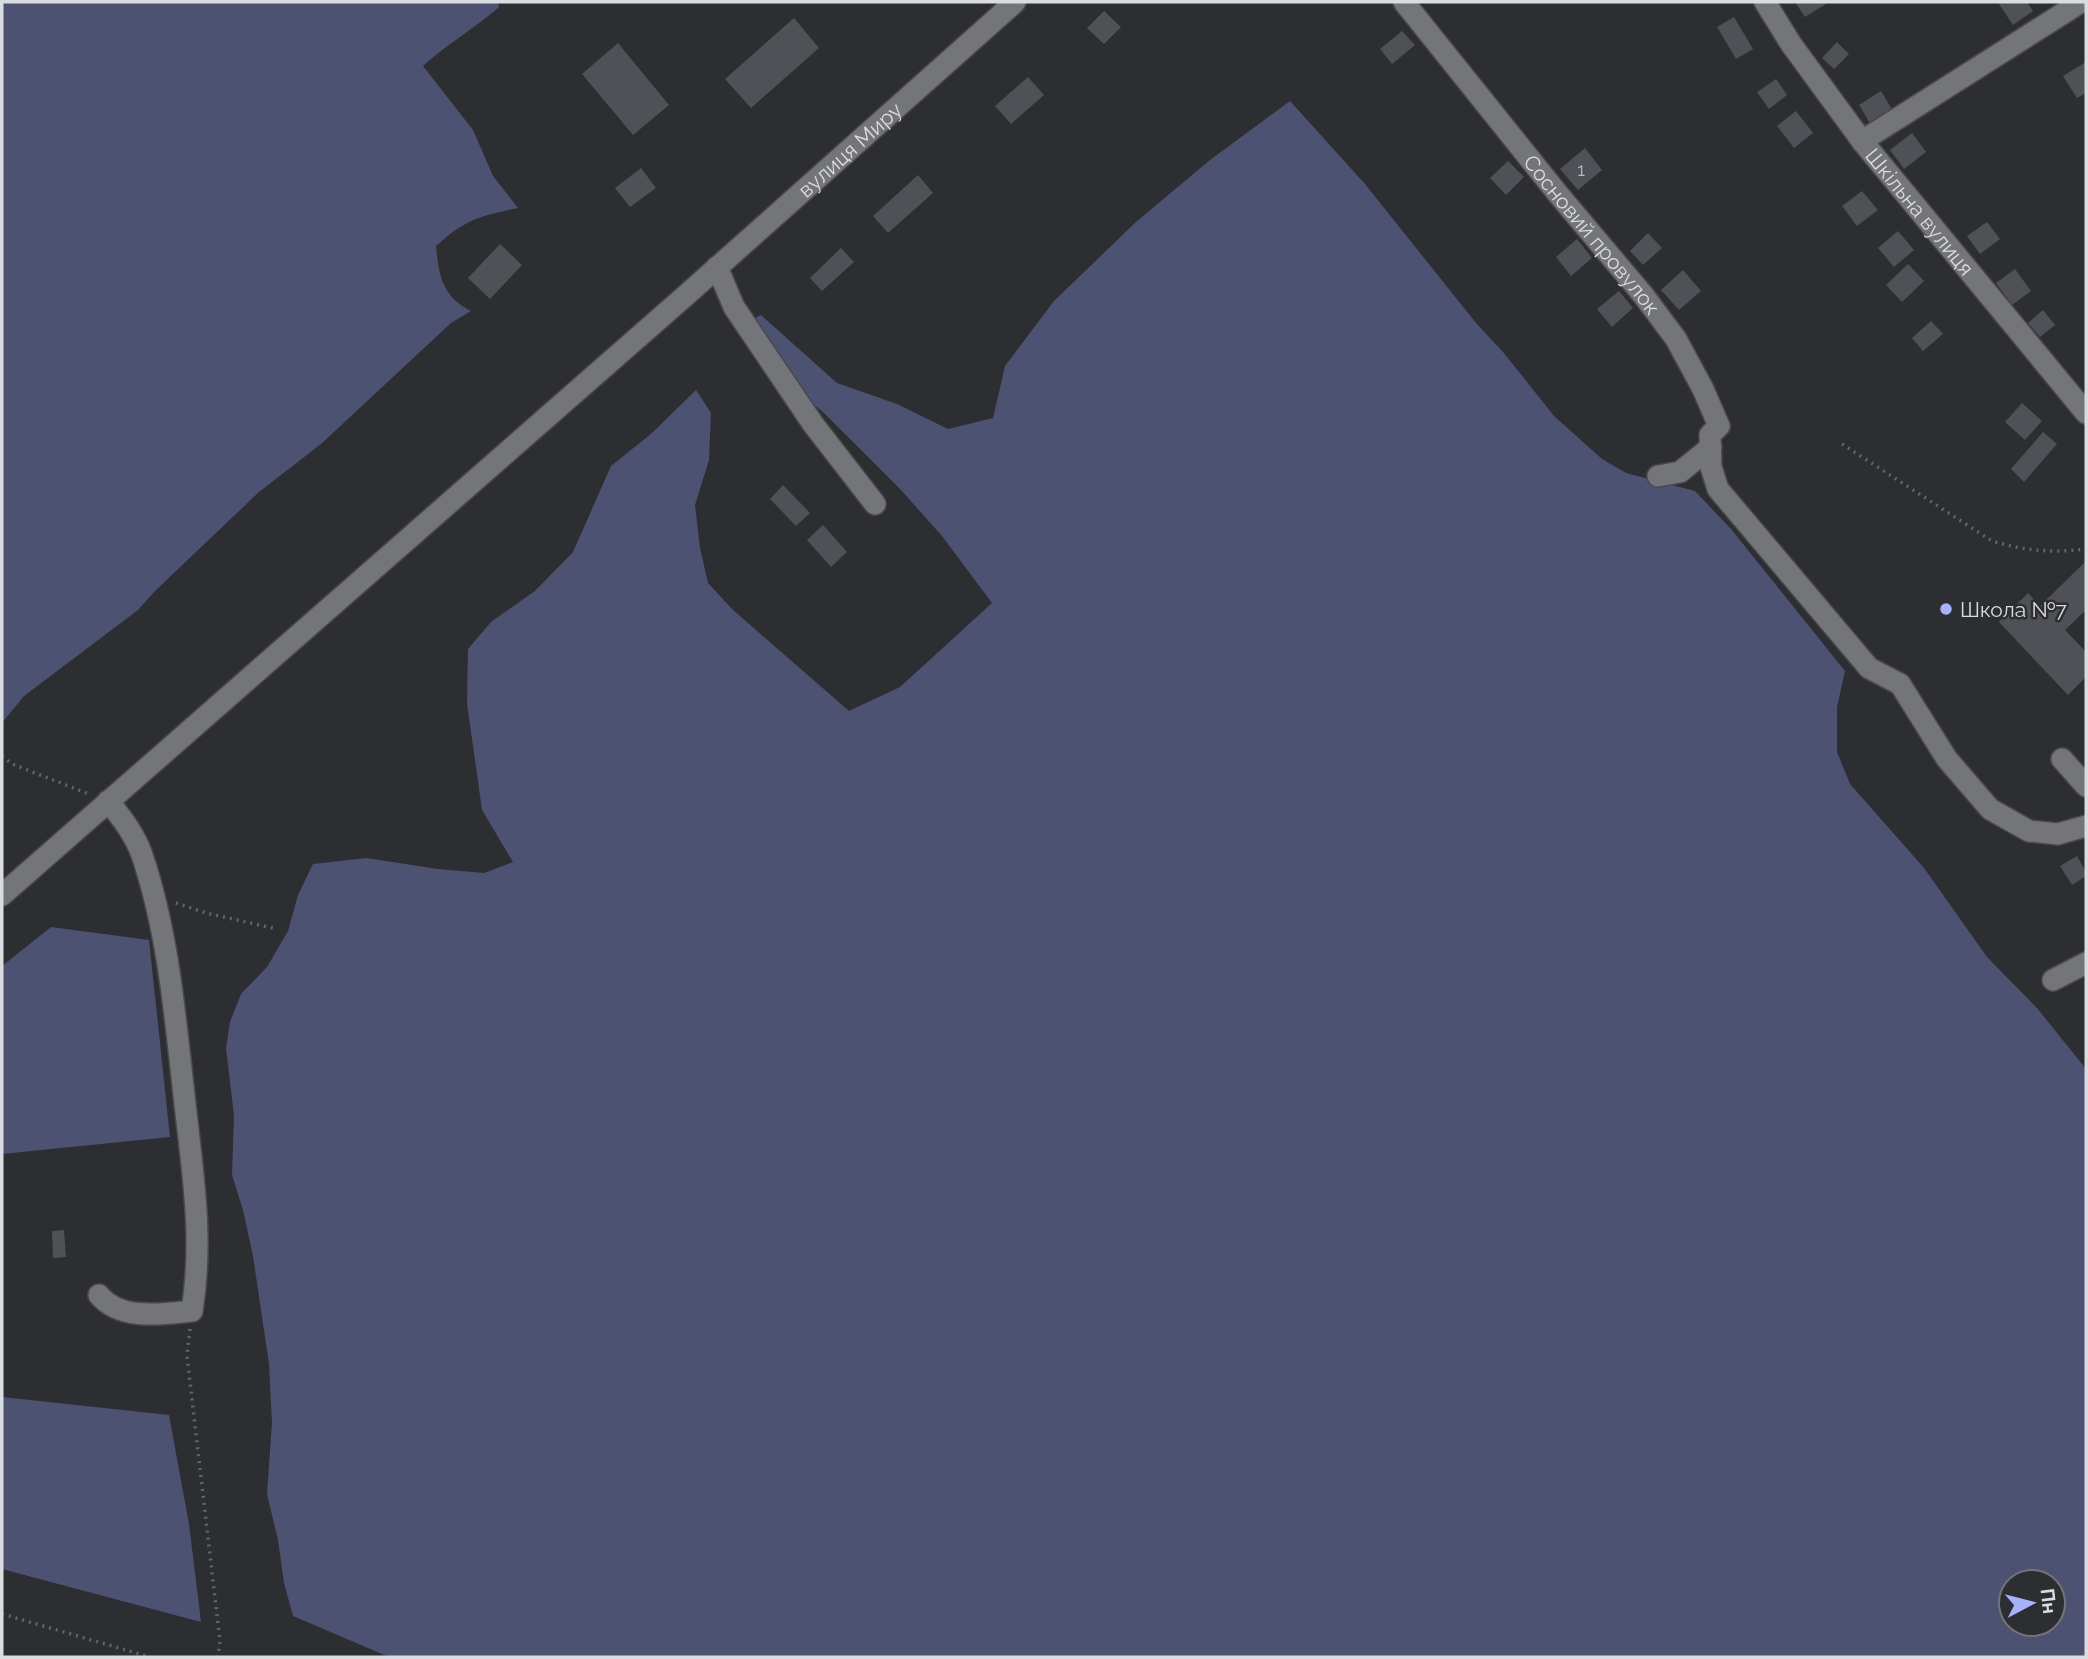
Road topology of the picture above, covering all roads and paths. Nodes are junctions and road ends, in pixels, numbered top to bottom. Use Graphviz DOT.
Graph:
graph roads {
  1 [pos="1015,2"];
  2 [pos="1404,2"];
  3 [pos="1765,2"];
  4 [pos="2081,2"];
  5 [pos="1862,142"];
  6 [pos="717,267"];
  7 [pos="2086,413"];
  8 [pos="1842,444"];
  9 [pos="1711,447"];
  10 [pos="1658,476"];
  11 [pos="875,504"];
  12 [pos="2086,549"];
  13 [pos="2,756"];
  14 [pos="2062,759"];
  15 [pos="2086,786"];
  16 [pos="108,801"];
  17 [pos="2086,826"];
  18 [pos="152,891"];
  19 [pos="2,895"];
  20 [pos="277,929"];
  21 [pos="2086,963"];
  22 [pos="2053,980"];
  23 [pos="99,1295"];
  24 [pos="192,1311"];
  25 [pos="2,1614"];
  26 [pos="150,1657"];
  27 [pos="218,1657"];
  1 -- 6 [label="street, вулиця Миру"];
  2 -- 9 [label="street, Сосновий провулок"];
  3 -- 5 [label="street, Шкільна вулиця"];
  4 -- 5 [label="street"];
  5 -- 7 [label="street, Шкільна вулиця"];
  6 -- 11 [label="street"];
  6 -- 16 [label="street, вулиця Миру"];
  8 -- 12 [label="path"];
  9 -- 10 [label="street"];
  9 -- 17 [label="street, Сосновий провулок"];
  13 -- 16 [label="path"];
  14 -- 15 [label="street"];
  16 -- 18 [label="street"];
  16 -- 19 [label="street, вулиця Миру"];
  18 -- 20 [label="path"];
  18 -- 24 [label="street"];
  21 -- 22 [label="street"];
  23 -- 24 [label="street"];
  24 -- 27 [label="path"];
  25 -- 26 [label="path"];
}
